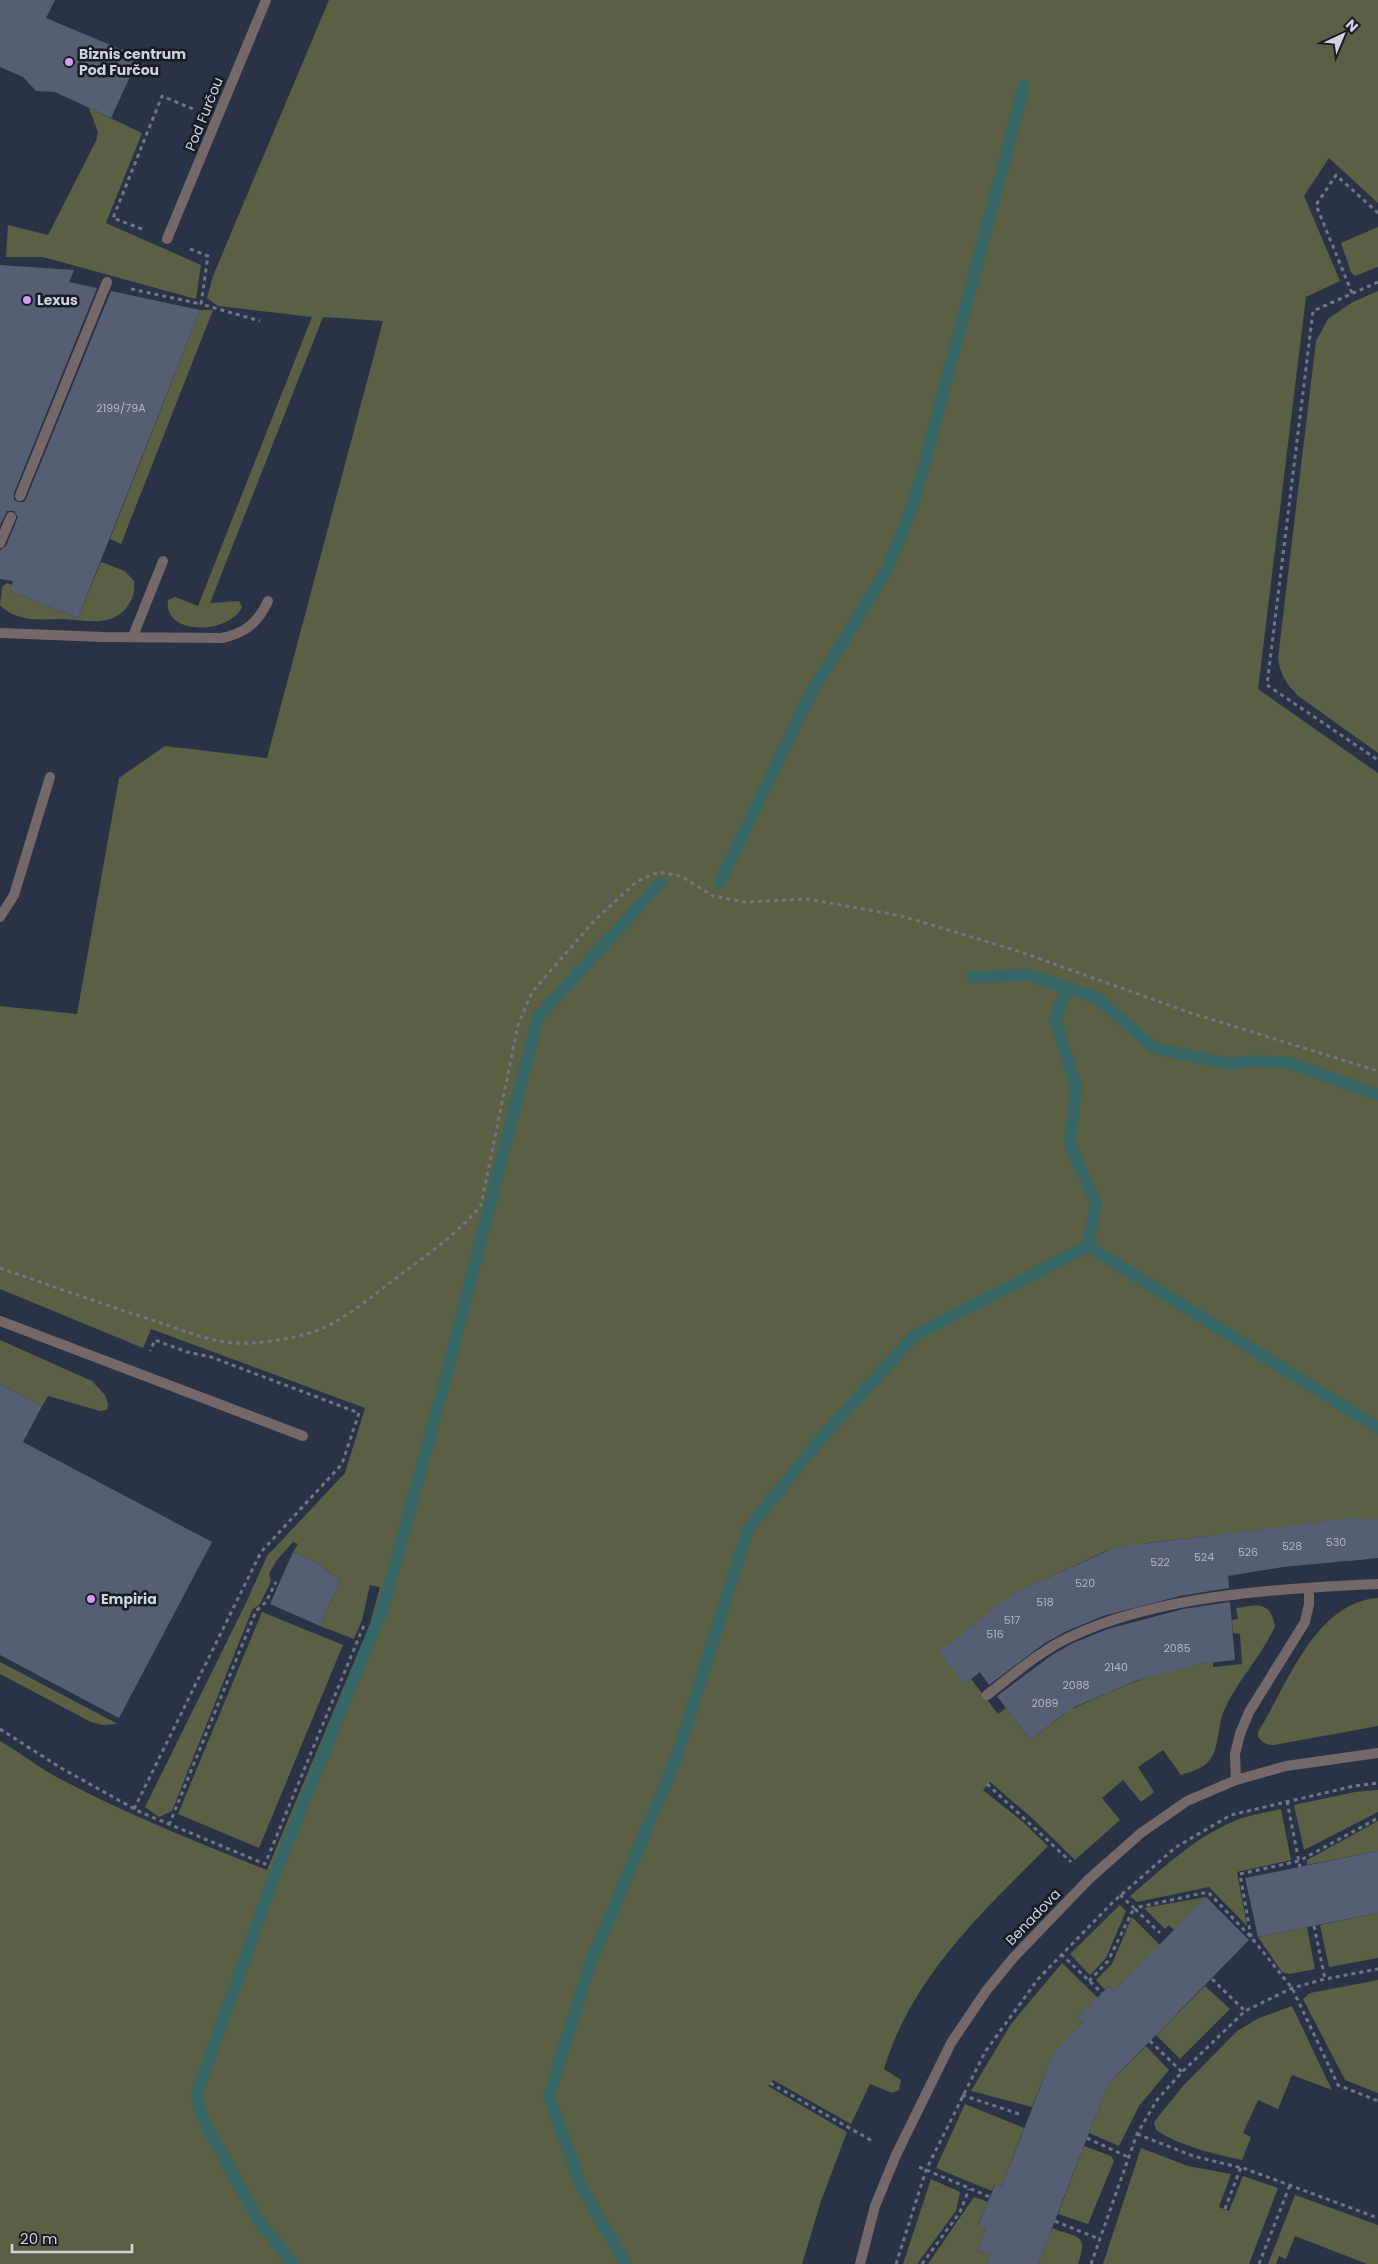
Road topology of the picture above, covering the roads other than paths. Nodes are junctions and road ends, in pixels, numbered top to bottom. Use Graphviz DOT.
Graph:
graph roads {
  1 [pos="266,0"];
  2 [pos="167,239"];
  3 [pos="106,282"];
  4 [pos="20,496"];
  5 [pos="11,517"];
  6 [pos="0,543"];
  7 [pos="163,561"];
  8 [pos="268,601"];
  9 [pos="0,632"];
  10 [pos="132,636"];
  11 [pos="50,777"];
  12 [pos="0,917"];
  13 [pos="0,1321"];
  14 [pos="303,1436"];
  15 [pos="1378,1584"];
  16 [pos="1309,1588"];
  17 [pos="987,1695"];
  18 [pos="1378,1753"];
  19 [pos="1236,1780"];
  20 [pos="860,2264"];
  1 -- 2 [label="street, Pod Furčou"];
  3 -- 4 [label="street"];
  5 -- 6 [label="street"];
  7 -- 10 [label="street"];
  8 -- 10 [label="street"];
  9 -- 10 [label="street"];
  11 -- 12 [label="street"];
  13 -- 14 [label="street"];
  15 -- 16 [label="street"];
  16 -- 17 [label="street"];
  16 -- 19 [label="street"];
  18 -- 19 [label="street, Benadova"];
  19 -- 20 [label="street, Benadova"];
}
